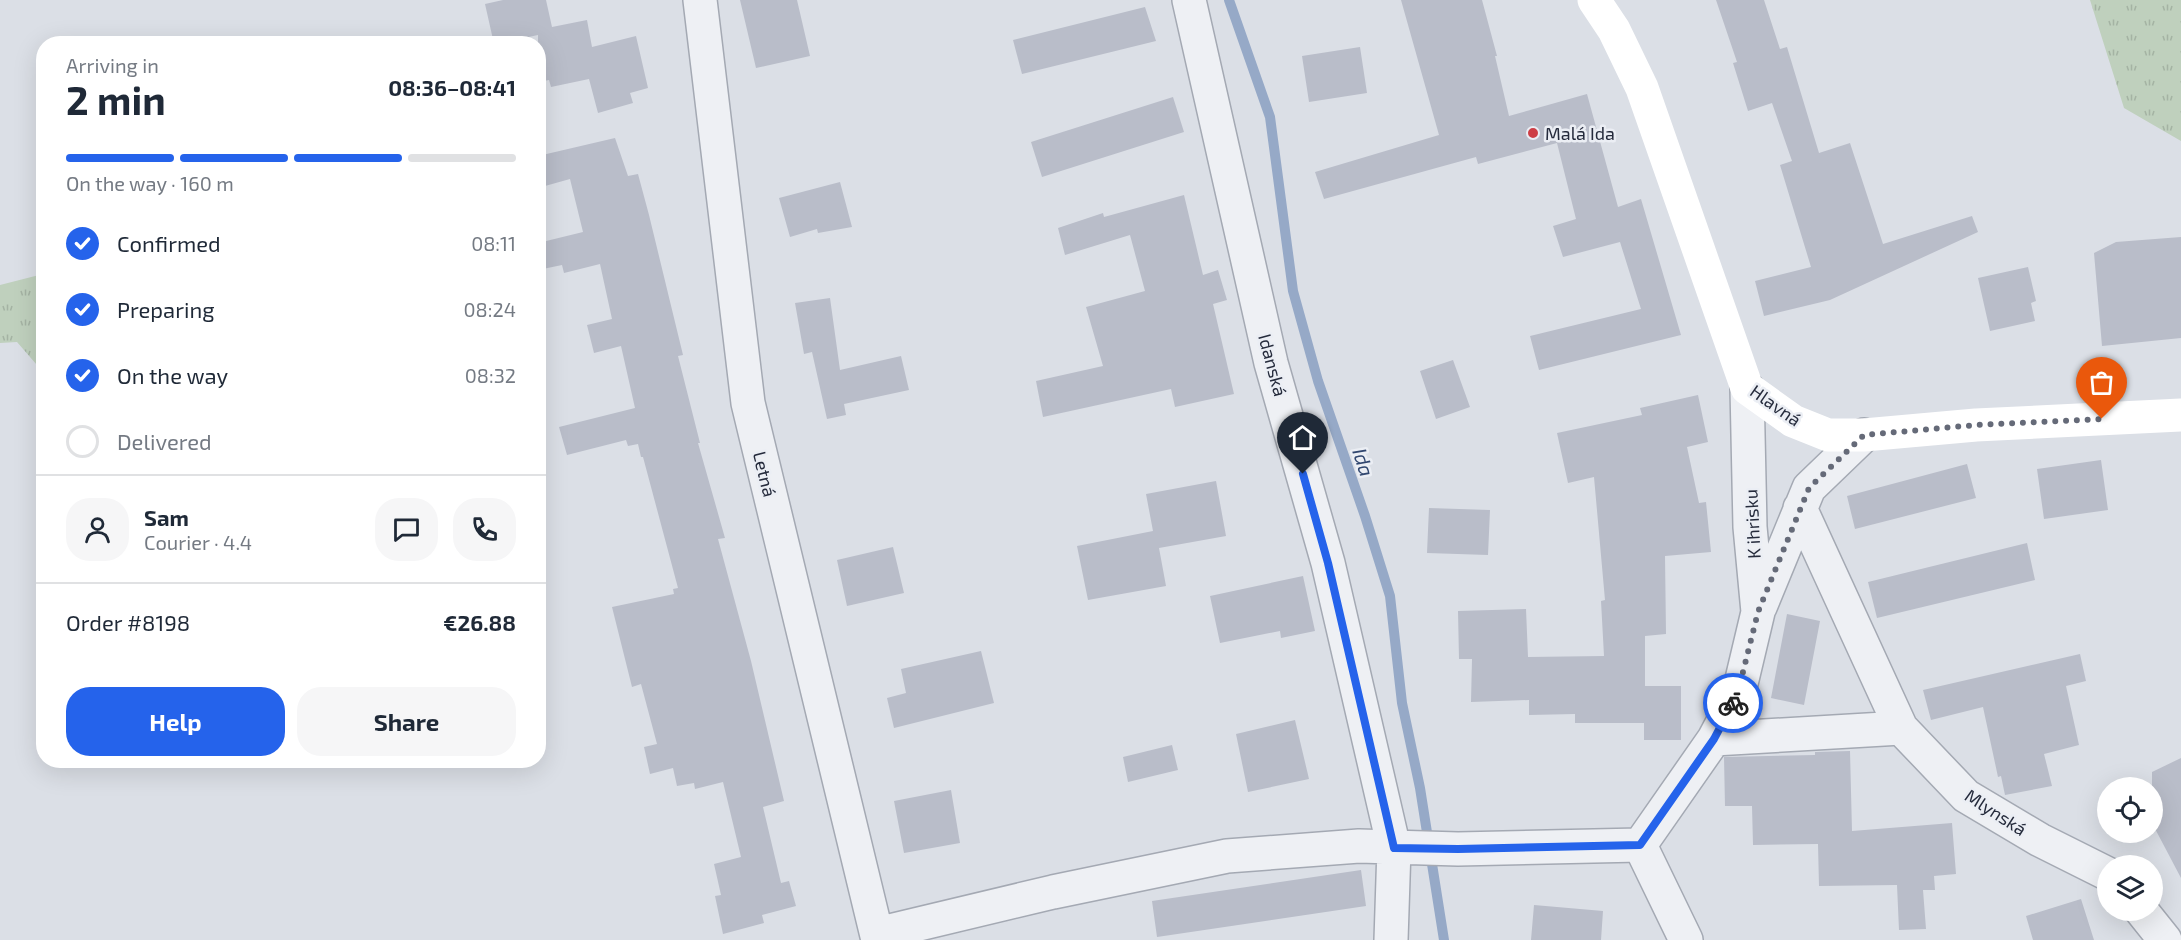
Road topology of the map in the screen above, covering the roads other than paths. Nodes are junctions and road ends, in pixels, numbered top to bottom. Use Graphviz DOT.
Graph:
graph roads {
  1 [pos="700,0"];
  2 [pos="1189,0"];
  3 [pos="1594,0"];
  4 [pos="1747,388"];
  5 [pos="2181,415"];
  6 [pos="1864,435"];
  7 [pos="1800,508"];
  8 [pos="1758,612"];
  9 [pos="1901,728"];
  10 [pos="1714,739"];
  11 [pos="1640,845"];
  12 [pos="1402,848"];
  13 [pos="2097,868"];
  14 [pos="2150,921"];
  15 [pos="878,937"];
  16 [pos="1391,940"];
  17 [pos="1686,940"];
  18 [pos="2165,940"];
  1 -- 15 [label="street, Letná"];
  2 -- 12 [label="street, Idanská"];
  3 -- 4 [label="main road, Hlavná"];
  4 -- 6 [label="main road, Hlavná"];
  4 -- 8 [label="street, K ihrisku"];
  5 -- 6 [label="main road, Hlavná"];
  6 -- 7 [label="street"];
  7 -- 8 [label="street"];
  7 -- 9 [label="street, Mlynská"];
  8 -- 10 [label="street, K ihrisku"];
  9 -- 10 [label="street"];
  9 -- 13 [label="street, Mlynská"];
  10 -- 11 [label="street, K ihrisku"];
  11 -- 12 [label="street"];
  11 -- 17 [label="street"];
  12 -- 15 [label="street"];
  12 -- 16 [label="street, Idanská"];
  14 -- 18 [label="street"];
}
